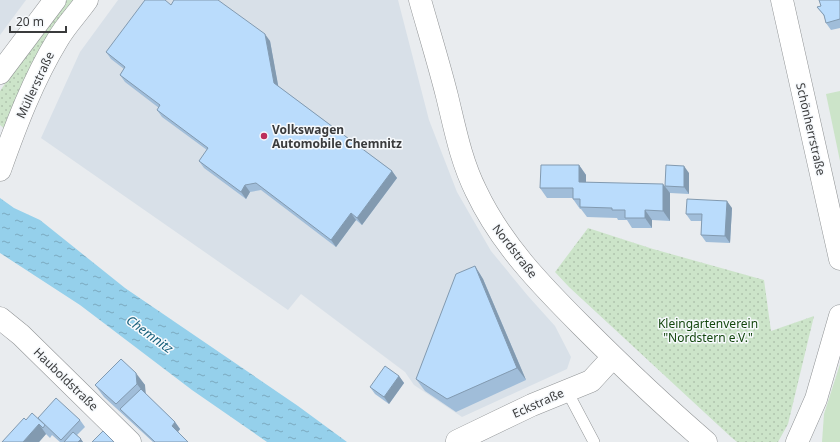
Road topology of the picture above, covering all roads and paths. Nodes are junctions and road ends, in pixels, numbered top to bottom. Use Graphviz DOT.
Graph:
graph roads {
  1 [pos="55,0"];
  2 [pos="87,0"];
  3 [pos="420,0"];
  4 [pos="782,0"];
  5 [pos="0,73"];
  6 [pos="2,155"];
  7 [pos="840,259"];
  8 [pos="840,316"];
  9 [pos="0,318"];
  10 [pos="613,357"];
  11 [pos="567,391"];
  12 [pos="457,441"];
  13 [pos="130,442"];
  14 [pos="594,442"];
  15 [pos="706,442"];
  16 [pos="797,442"];
  1 -- 5 [label="main road"];
  2 -- 6 [label="main road, Müllerstraße"];
  3 -- 10 [label="main road, Nordstraße"];
  4 -- 7 [label="main road, Schönherrstraße"];
  8 -- 16 [label="main road"];
  9 -- 13 [label="main road, Hauboldstraße"];
  10 -- 11 [label="main road, Eckstraße"];
  10 -- 15 [label="main road, Nordstraße"];
  11 -- 12 [label="main road, Eckstraße"];
  11 -- 14 [label="lane"];
}
